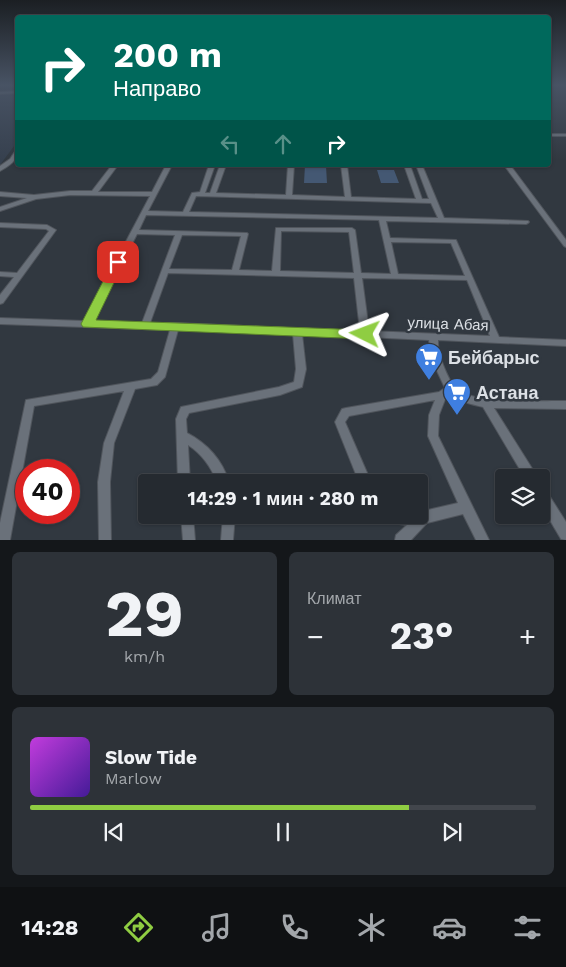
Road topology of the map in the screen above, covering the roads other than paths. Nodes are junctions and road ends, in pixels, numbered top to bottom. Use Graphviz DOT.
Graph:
graph roads {
  1 [pos="551,135"];
  2 [pos="566,136"];
  3 [pos="15,156"];
  4 [pos="114,167"];
  5 [pos="168,167"];
  6 [pos="211,167"];
  7 [pos="222,167"];
  8 [pos="291,167"];
  9 [pos="344,167"];
  10 [pos="408,167"];
  11 [pos="420,167"];
  12 [pos="508,167"];
  13 [pos="0,170"];
  14 [pos="94,193"];
  15 [pos="0,194"];
  16 [pos="154,194"];
  17 [pos="202,194"];
  18 [pos="213,194"];
  19 [pos="289,196"];
  20 [pos="34,197"];
  21 [pos="348,198"];
  22 [pos="419,200"];
  23 [pos="433,201"];
  24 [pos="0,209"];
  25 [pos="144,214"];
  26 [pos="186,214"];
  27 [pos="382,219"];
  28 [pos="442,220"];
  29 [pos="526,222"];
  30 [pos="0,225"];
  31 [pos="134,232"];
  32 [pos="179,233"];
  33 [pos="387,240"];
  34 [pos="566,245"];
  35 [pos="165,271"];
  36 [pos="235,273"];
  37 [pos="0,274"];
  38 [pos="276,274"];
  39 [pos="20,275"];
  40 [pos="357,275"];
  41 [pos="395,276"];
  42 [pos="470,278"];
  43 [pos="0,301"];
  44 [pos="0,321"];
  45 [pos="88,324"];
  46 [pos="145,325"];
  47 [pos="175,326"];
  48 [pos="297,331"];
  49 [pos="365,334"];
  50 [pos="433,337"];
  51 [pos="495,339"];
  52 [pos="566,343"];
  53 [pos="131,386"];
  54 [pos="446,392"];
  55 [pos="486,403"];
  56 [pos="566,405"];
  57 [pos="182,436"];
  58 [pos="526,469"];
  59 [pos="184,474"];
  60 [pos="219,474"];
  61 [pos="362,474"];
  62 [pos="466,507"];
  63 [pos="550,508"];
  64 [pos="428,516"];
  65 [pos="188,524"];
  66 [pos="228,524"];
  67 [pos="417,524"];
  68 [pos="566,534"];
  69 [pos="3,540"];
  70 [pos="105,540"];
  71 [pos="189,540"];
  72 [pos="227,540"];
  73 [pos="401,540"];
  74 [pos="483,540"];
  1 -- 2 [label="street"];
  3 -- 13 [label="street"];
  4 -- 14 [label="street"];
  5 -- 16 [label="street"];
  6 -- 17 [label="street"];
  7 -- 18 [label="street"];
  8 -- 19 [label="street"];
  9 -- 21 [label="street"];
  10 -- 22 [label="street"];
  11 -- 23 [label="street"];
  12 -- 34 [label="street"];
  14 -- 16 [label="street"];
  14 -- 20 [label="street"];
  15 -- 20 [label="street"];
  16 -- 25 [label="street"];
  17 -- 18 [label="street"];
  17 -- 26 [label="street"];
  18 -- 19 [label="street"];
  19 -- 21 [label="street"];
  20 -- 24 [label="street"];
  21 -- 22 [label="street"];
  22 -- 23 [label="street"];
  23 -- 28 [label="street"];
  25 -- 26 [label="street"];
  25 -- 31 [label="street"];
  26 -- 27 [label="street"];
  27 -- 28 [label="street"];
  27 -- 33 [label="street"];
  28 -- 29 [label="street"];
  30 -- 39 [label="street"];
  31 -- 32 [label="street"];
  31 -- 45 [label="street"];
  32 -- 35 [label="street"];
  32 -- 36 [label="street"];
  33 -- 41 [label="street"];
  33 -- 42 [label="street"];
  35 -- 36 [label="street"];
  35 -- 46 [label="street"];
  36 -- 38 [label="street"];
  37 -- 39 [label="street"];
  38 -- 40 [label="street"];
  38 -- 40 [label="street"];
  39 -- 43 [label="street"];
  40 -- 41 [label="street"];
  40 -- 49 [label="street"];
  41 -- 42 [label="street"];
  42 -- 51 [label="street"];
  44 -- 45 [label="street, улица Абая"];
  45 -- 46 [label="street, улица Абая"];
  46 -- 47 [label="street, улица Абая"];
  47 -- 48 [label="street, улица Абая"];
  47 -- 53 [label="street"];
  48 -- 49 [label="street, улица Абая"];
  48 -- 57 [label="street"];
  49 -- 50 [label="street, улица Абая"];
  50 -- 51 [label="street, улица Абая"];
  50 -- 54 [label="street"];
  51 -- 52 [label="street, улица Абая"];
  53 -- 69 [label="street"];
  53 -- 70 [label="street"];
  54 -- 55 [label="street"];
  54 -- 61 [label="street"];
  54 -- 62 [label="street"];
  55 -- 56 [label="street"];
  55 -- 58 [label="street"];
  57 -- 59 [label="street"];
  57 -- 60 [label="street"];
  62 -- 64 [label="street"];
  62 -- 74 [label="street"];
  63 -- 68 [label="street"];
  65 -- 71 [label="street"];
  66 -- 72 [label="street"];
  67 -- 73 [label="street"];
}
